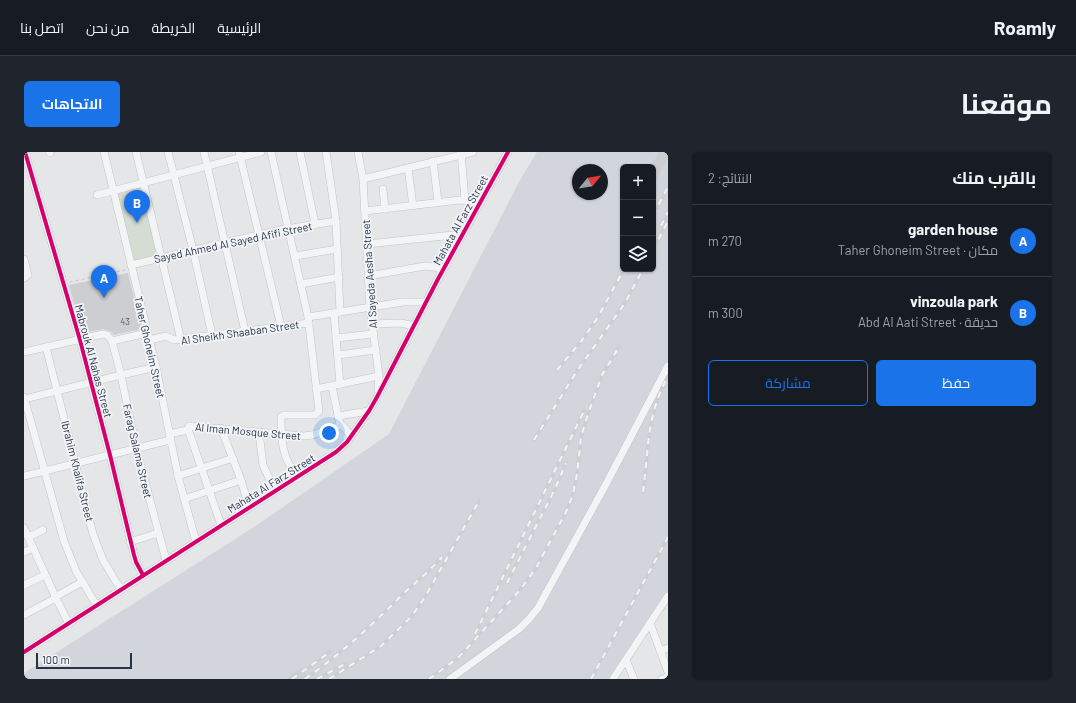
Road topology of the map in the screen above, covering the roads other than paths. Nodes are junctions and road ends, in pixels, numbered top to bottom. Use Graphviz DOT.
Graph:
graph roads {
  1 [pos="25,152"];
  2 [pos="104,152"];
  3 [pos="136,152"];
  4 [pos="168,152"];
  5 [pos="204,152"];
  6 [pos="261,152"];
  7 [pos="271,152"];
  8 [pos="300,152"];
  9 [pos="326,152"];
  10 [pos="358,152"];
  11 [pos="473,152"];
  12 [pos="508,152"];
  13 [pos="461,154"];
  14 [pos="239,155"];
  15 [pos="434,162"];
  16 [pos="208,166"];
  17 [pos="408,168"];
  18 [pos="174,175"];
  19 [pos="363,178"];
  20 [pos="143,183"];
  21 [pos="383,189"];
  22 [pos="114,190"];
  23 [pos="97,195"];
  24 [pos="465,200"];
  25 [pos="438,202"];
  26 [pos="480,204"];
  27 [pos="413,206"];
  28 [pos="386,209"];
  29 [pos="365,211"];
  30 [pos="336,221"];
  31 [pos="315,224"];
  32 [pos="288,229"];
  33 [pos="463,234"];
  34 [pos="258,235"];
  35 [pos="225,243"];
  36 [pos="366,244"];
  37 [pos="337,249"];
  38 [pos="193,250"];
  39 [pos="294,256"];
  40 [pos="161,257"];
  41 [pos="24,263"];
  42 [pos="131,267"];
  43 [pos="444,270"];
  44 [pos="368,276"];
  45 [pos="338,277"];
  46 [pos="24,278"];
  47 [pos="301,284"];
  48 [pos="426,302"];
  49 [pos="370,307"];
  50 [pos="337,312"];
  51 [pos="308,320"];
  52 [pos="372,324"];
  53 [pos="281,326"];
  54 [pos="414,326"];
  55 [pos="246,331"];
  56 [pos="373,334"];
  57 [pos="212,335"];
  58 [pos="148,336"];
  59 [pos="336,338"];
  60 [pos="80,340"];
  61 [pos="181,340"];
  62 [pos="112,341"];
  63 [pos="46,347"];
  64 [pos="376,350"];
  65 [pos="24,352"];
  66 [pos="338,355"];
  67 [pos="668,366"];
  68 [pos="156,367"];
  69 [pos="121,374"];
  70 [pos="379,376"];
  71 [pos="91,382"];
  72 [pos="340,384"];
  73 [pos="332,386"];
  74 [pos="316,389"];
  75 [pos="57,391"];
  76 [pos="377,397"];
  77 [pos="24,399"];
  78 [pos="369,411"];
  79 [pos="338,416"];
  80 [pos="340,425"];
  81 [pos="221,428"];
  82 [pos="188,429"];
  83 [pos="259,432"];
  84 [pos="281,434"];
  85 [pos="351,436"];
  86 [pos="170,437"];
  87 [pos="136,448"];
  88 [pos="110,455"];
  89 [pos="233,458"];
  90 [pos="76,463"];
  91 [pos="202,470"];
  92 [pos="45,471"];
  93 [pos="24,476"];
  94 [pos="178,476"];
  95 [pos="298,478"];
  96 [pos="241,480"];
  97 [pos="275,491"];
  98 [pos="209,492"];
  99 [pos="184,499"];
  100 [pos="249,507"];
  101 [pos="221,525"];
  102 [pos="24,528"];
  103 [pos="43,530"];
  104 [pos="158,533"];
  105 [pos="28,537"];
  106 [pos="130,542"];
  107 [pos="196,542"];
  108 [pos="33,548"];
  109 [pos="24,552"];
  110 [pos="166,560"];
  111 [pos="45,575"];
  112 [pos="143,576"];
  113 [pos="82,582"];
  114 [pos="24,584"];
  115 [pos="121,590"];
  116 [pos="56,598"];
  117 [pos="668,598"];
  118 [pos="96,606"];
  119 [pos="24,615"];
  120 [pos="650,623"];
  121 [pos="69,624"];
  122 [pos="668,648"];
  123 [pos="660,651"];
  124 [pos="24,652"];
  125 [pos="626,660"];
  126 [pos="668,672"];
  127 [pos="668,677"];
  128 [pos="450,679"];
  129 [pos="613,679"];
  130 [pos="634,679"];
  131 [pos="662,679"];
  1 -- 60 [label="street, Mabrouk Al Nahas Street"];
  2 -- 22 [label="street, Taher Ghoneim Street"];
  3 -- 20 [label="street"];
  4 -- 18 [label="street"];
  5 -- 16 [label="street"];
  6 -- 14 [label="street"];
  7 -- 32 [label="street"];
  8 -- 31 [label="street"];
  9 -- 30 [label="street"];
  10 -- 19 [label="street, Al Sayeda Aesha Street"];
  11 -- 13 [label="street"];
  12 -- 26 [label="street, Mahata Al Farz Street"];
  13 -- 15 [label="street"];
  13 -- 24 [label="street"];
  14 -- 16 [label="street"];
  14 -- 34 [label="street"];
  15 -- 17 [label="street"];
  15 -- 25 [label="street"];
  16 -- 18 [label="street"];
  16 -- 35 [label="street"];
  17 -- 19 [label="street"];
  17 -- 27 [label="street"];
  18 -- 20 [label="street"];
  18 -- 38 [label="street"];
  19 -- 29 [label="street, Al Sayeda Aesha Street"];
  20 -- 22 [label="street"];
  20 -- 40 [label="street"];
  21 -- 28 [label="street"];
  22 -- 23 [label="street"];
  22 -- 42 [label="street, Taher Ghoneim Street"];
  24 -- 25 [label="street"];
  24 -- 26 [label="street"];
  25 -- 27 [label="street"];
  26 -- 33 [label="street, Mahata Al Farz Street"];
  27 -- 28 [label="street"];
  28 -- 29 [label="street"];
  29 -- 36 [label="street, Al Sayeda Aesha Street"];
  30 -- 31 [label="street, Sayed Ahmed Al Sayed Afifi Street"];
  30 -- 37 [label="street"];
  31 -- 32 [label="street, Sayed Ahmed Al Sayed Afifi Street"];
  32 -- 34 [label="street, Sayed Ahmed Al Sayed Afifi Street"];
  32 -- 39 [label="street"];
  33 -- 36 [label="street"];
  33 -- 43 [label="street, Mahata Al Farz Street"];
  34 -- 35 [label="street, Sayed Ahmed Al Sayed Afifi Street"];
  34 -- 53 [label="street"];
  35 -- 38 [label="street, Sayed Ahmed Al Sayed Afifi Street"];
  35 -- 55 [label="street"];
  36 -- 44 [label="street, Al Sayeda Aesha Street"];
  37 -- 39 [label="street"];
  37 -- 45 [label="street"];
  38 -- 40 [label="street, Sayed Ahmed Al Sayed Afifi Street"];
  38 -- 57 [label="street"];
  39 -- 47 [label="street"];
  40 -- 42 [label="street, Sayed Ahmed Al Sayed Afifi Street"];
  40 -- 61 [label="street"];
  41 -- 46 [label="street"];
  42 -- 58 [label="street, Taher Ghoneim Street"];
  43 -- 44 [label="street"];
  43 -- 48 [label="street, Mahata Al Farz Street"];
  44 -- 49 [label="street, Al Sayeda Aesha Street"];
  45 -- 47 [label="street"];
  45 -- 50 [label="street"];
  47 -- 51 [label="street"];
  48 -- 49 [label="street, Al Sheikh Shaaban Street"];
  48 -- 54 [label="street, Mahata Al Farz Street"];
  49 -- 50 [label="street, Al Sheikh Shaaban Street"];
  49 -- 52 [label="street, Al Sayeda Aesha Street"];
  50 -- 51 [label="street, Al Sheikh Shaaban Street"];
  50 -- 59 [label="street"];
  51 -- 53 [label="street, Al Sheikh Shaaban Street"];
  51 -- 74 [label="street"];
  52 -- 54 [label="street"];
  52 -- 56 [label="street, Al Sayeda Aesha Street"];
  53 -- 55 [label="street, Al Sheikh Shaaban Street"];
  54 -- 76 [label="street, Mahata Al Farz Street"];
  55 -- 57 [label="street, Al Sheikh Shaaban Street"];
  56 -- 59 [label="street"];
  56 -- 64 [label="street, Al Sayeda Aesha Street"];
  57 -- 61 [label="street, Al Sheikh Shaaban Street"];
  58 -- 61 [label="street, Al Sheikh Shaaban Street"];
  58 -- 62 [label="street, Al Sheikh Shaaban Street"];
  58 -- 68 [label="street, Taher Ghoneim Street"];
  59 -- 66 [label="street"];
  60 -- 62 [label="street"];
  60 -- 63 [label="street"];
  60 -- 71 [label="street, Mabrouk Al Nahas Street"];
  62 -- 69 [label="street, Farag Salama Street"];
  63 -- 65 [label="street"];
  63 -- 75 [label="street, Ibrahim Khalifa Street"];
  64 -- 66 [label="street"];
  64 -- 70 [label="street, Al Sayeda Aesha Street"];
  66 -- 72 [label="street"];
  67 -- 128 [label="street"];
  68 -- 69 [label="street"];
  68 -- 86 [label="street, Taher Ghoneim Street"];
  69 -- 71 [label="street"];
  69 -- 87 [label="street, Farag Salama Street"];
  70 -- 72 [label="street"];
  70 -- 76 [label="street, Al Sayeda Aesha Street"];
  71 -- 75 [label="street"];
  71 -- 88 [label="street, Mabrouk Al Nahas Street"];
  72 -- 73 [label="street"];
  73 -- 74 [label="street"];
  73 -- 79 [label="street"];
  74 -- 84 [label="street"];
  75 -- 77 [label="street"];
  75 -- 90 [label="street, Ibrahim Khalifa Street"];
  76 -- 78 [label="street, Mahata Al Farz Street"];
  77 -- 92 [label="street"];
  78 -- 79 [label="street"];
  78 -- 85 [label="street, Mahata Al Farz Street"];
  79 -- 80 [label="street"];
  80 -- 84 [label="street, Al Iman Mosque Street"];
  80 -- 85 [label="street"];
  81 -- 82 [label="street, Al Iman Mosque Street"];
  81 -- 83 [label="street, Al Iman Mosque Street"];
  81 -- 89 [label="street"];
  82 -- 86 [label="street, Al Iman Mosque Street"];
  82 -- 91 [label="street"];
  83 -- 84 [label="street, Al Iman Mosque Street"];
  83 -- 97 [label="street"];
  84 -- 95 [label="street"];
  85 -- 95 [label="street, Mahata Al Farz Street"];
  86 -- 87 [label="street, Al Iman Mosque Street"];
  86 -- 94 [label="street, Taher Ghoneim Street"];
  87 -- 88 [label="street, Al Iman Mosque Street"];
  87 -- 104 [label="street, Farag Salama Street"];
  88 -- 90 [label="street, Al Iman Mosque Street"];
  88 -- 106 [label="street, Mabrouk Al Nahas Street"];
  89 -- 91 [label="street"];
  89 -- 96 [label="street"];
  90 -- 92 [label="street, Al Iman Mosque Street"];
  90 -- 115 [label="street, Ibrahim Khalifa Street"];
  91 -- 94 [label="street"];
  91 -- 98 [label="street"];
  92 -- 93 [label="street, Al Iman Mosque Street"];
  92 -- 113 [label="street"];
  94 -- 99 [label="street, Taher Ghoneim Street"];
  95 -- 97 [label="street, Mahata Al Farz Street"];
  96 -- 98 [label="street"];
  96 -- 100 [label="street"];
  97 -- 100 [label="street, Mahata Al Farz Street"];
  98 -- 99 [label="street"];
  98 -- 101 [label="street"];
  99 -- 107 [label="street, Taher Ghoneim Street"];
  100 -- 101 [label="street, Mahata Al Farz Street"];
  101 -- 107 [label="street, Mahata Al Farz Street"];
  102 -- 105 [label="street"];
  103 -- 105 [label="street"];
  104 -- 106 [label="street"];
  104 -- 110 [label="street, Farag Salama Street"];
  105 -- 108 [label="street"];
  106 -- 112 [label="street, Mabrouk Al Nahas Street"];
  107 -- 110 [label="street, Mahata Al Farz Street"];
  108 -- 109 [label="street"];
  108 -- 111 [label="street"];
  110 -- 112 [label="street, Mahata Al Farz Street"];
  111 -- 114 [label="street"];
  111 -- 116 [label="street"];
  112 -- 115 [label="street, Mahata Al Farz Street"];
  113 -- 116 [label="street"];
  113 -- 118 [label="street"];
  115 -- 118 [label="street, Mahata Al Farz Street"];
  116 -- 119 [label="street"];
  116 -- 121 [label="street"];
  117 -- 120 [label="street"];
  118 -- 121 [label="street, Mahata Al Farz Street"];
  120 -- 123 [label="street"];
  120 -- 125 [label="street"];
  121 -- 124 [label="street, Mahata Al Farz Street"];
  122 -- 123 [label="street"];
  123 -- 126 [label="street"];
  125 -- 129 [label="street"];
  125 -- 130 [label="street"];
  127 -- 131 [label="street"];
}
